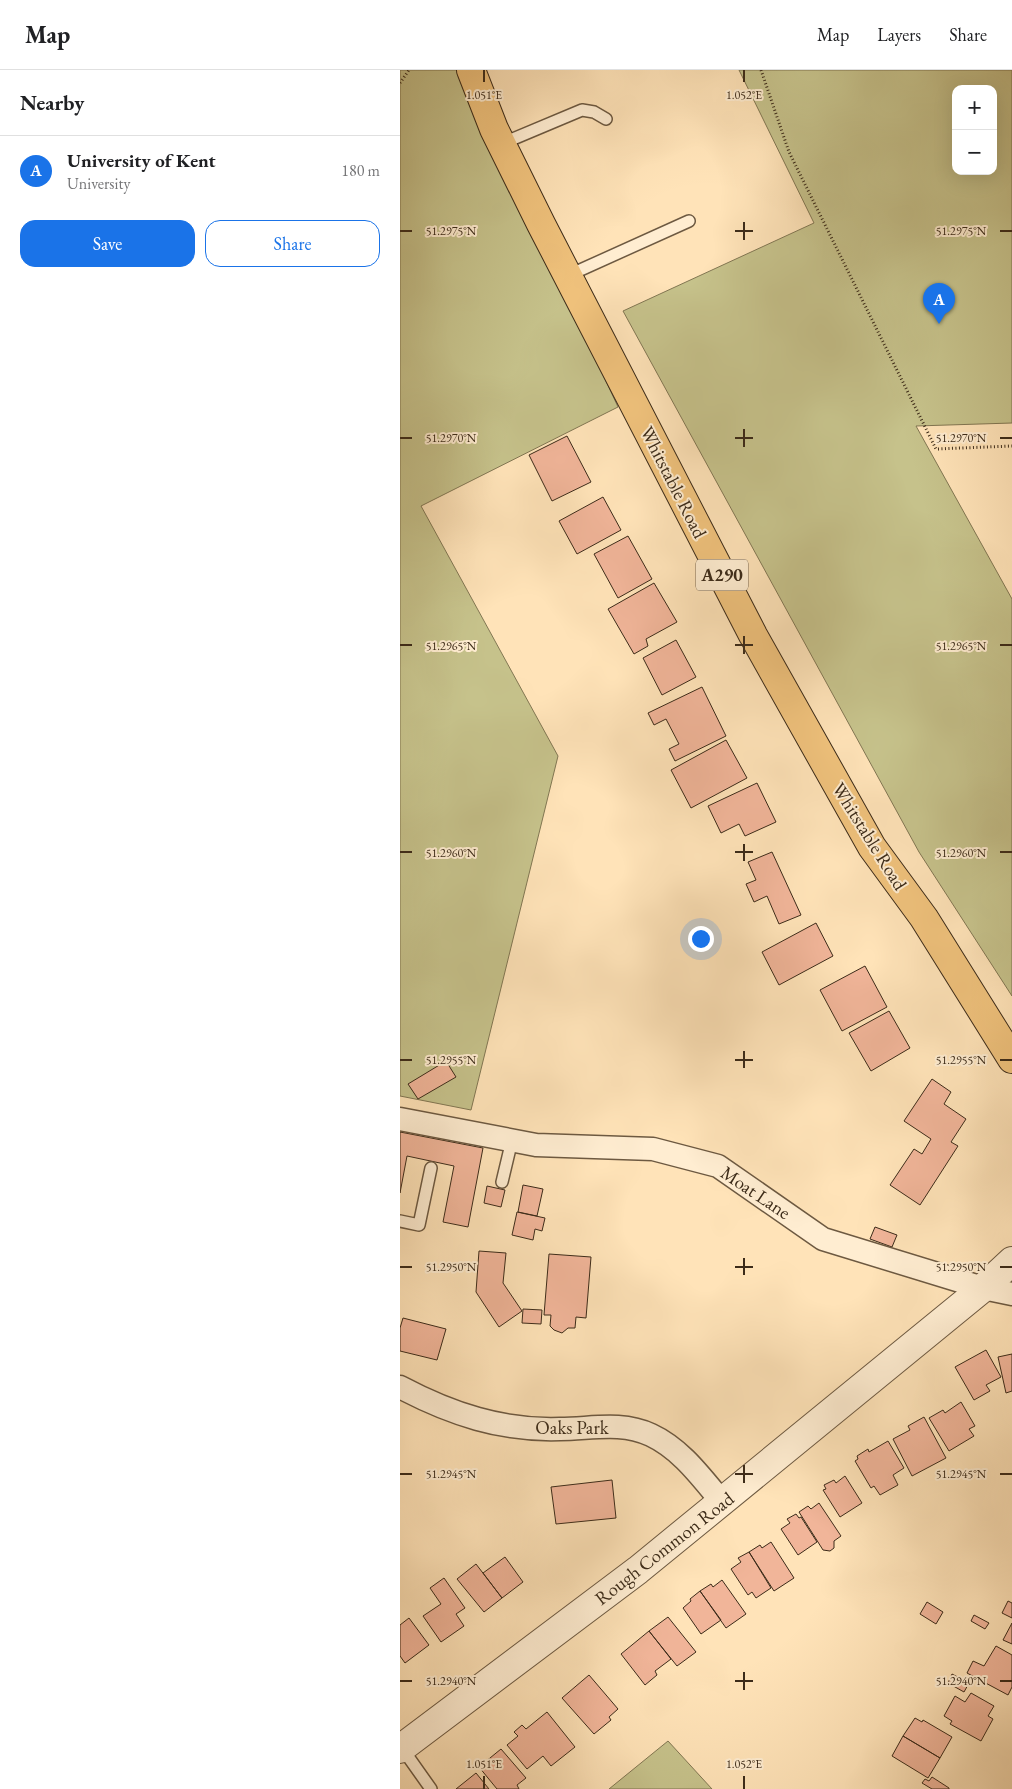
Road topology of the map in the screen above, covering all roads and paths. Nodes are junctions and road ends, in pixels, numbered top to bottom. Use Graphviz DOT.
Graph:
graph roads {
  1 [pos="409,70"];
  2 [pos="471,70"];
  3 [pos="761,70"];
  4 [pos="400,84"];
  5 [pos="606,119"];
  6 [pos="501,144"];
  7 [pos="689,221"];
  8 [pos="567,276"];
  9 [pos="1012,446"];
  10 [pos="1012,1059"];
  11 [pos="400,1119"];
  12 [pos="512,1140"];
  13 [pos="431,1168"];
  14 [pos="502,1182"];
  15 [pos="400,1221"];
  16 [pos="1012,1261"];
  17 [pos="983,1288"];
  18 [pos="1012,1294"];
  19 [pos="400,1387"];
  20 [pos="722,1502"];
  21 [pos="401,1749"];
  22 [pos="432,1789"];
  1 -- 4 [label="path"];
  2 -- 6 [label="main road, Whitstable Road / A290"];
  3 -- 9 [label="path"];
  5 -- 6 [label="lane"];
  6 -- 8 [label="main road, Whitstable Road / A290"];
  7 -- 8 [label="lane"];
  8 -- 10 [label="main road, Whitstable Road / A290"];
  11 -- 12 [label="street, Moat Lane"];
  12 -- 14 [label="lane"];
  12 -- 17 [label="street, Moat Lane"];
  13 -- 15 [label="lane"];
  16 -- 17 [label="street, Rough Common Road"];
  17 -- 18 [label="street, Moat Lane"];
  17 -- 20 [label="street, Rough Common Road"];
  19 -- 20 [label="street, Oaks Park"];
  20 -- 21 [label="street, Rough Common Road"];
  21 -- 22 [label="lane"];
}
